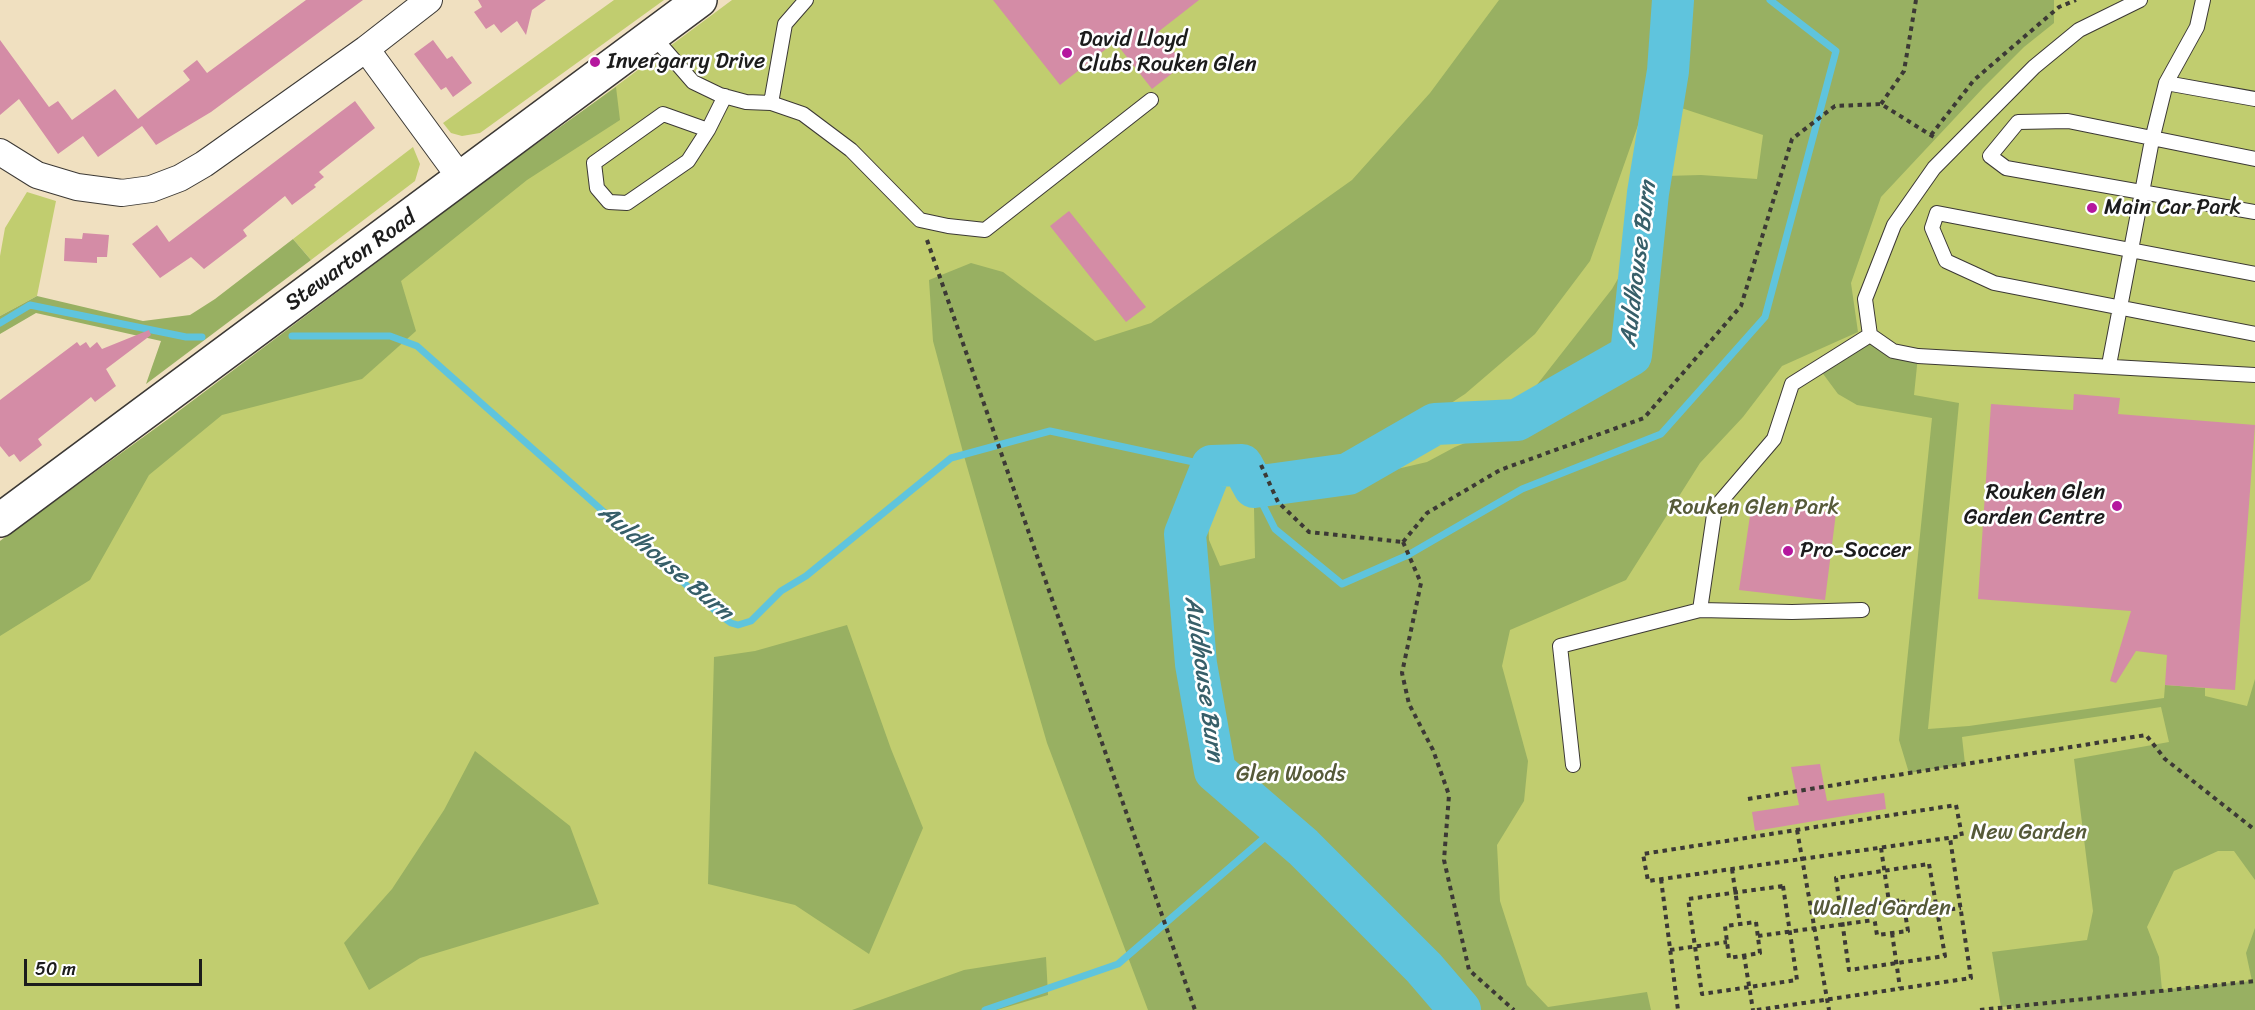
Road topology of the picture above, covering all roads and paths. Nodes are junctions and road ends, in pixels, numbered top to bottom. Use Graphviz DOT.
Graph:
graph roads {
  1 [pos="429,0"];
  2 [pos="700,0"];
  3 [pos="806,0"];
  4 [pos="1916,0"];
  5 [pos="2076,0"];
  6 [pos="2140,0"];
  7 [pos="2203,0"];
  8 [pos="653,36"];
  9 [pos="366,49"];
  10 [pos="2166,83"];
  11 [pos="725,96"];
  12 [pos="2255,99"];
  13 [pos="1151,100"];
  14 [pos="771,103"];
  15 [pos="1881,104"];
  16 [pos="708,130"];
  17 [pos="1931,135"];
  18 [pos="2152,140"];
  19 [pos="1953,149"];
  20 [pos="0,152"];
  21 [pos="2255,159"];
  22 [pos="462,180"];
  23 [pos="2142,191"];
  24 [pos="2255,212"];
  25 [pos="920,220"];
  26 [pos="2131,251"];
  27 [pos="2255,274"];
  28 [pos="2121,306"];
  29 [pos="2255,334"];
  30 [pos="1870,335"];
  31 [pos="2109,365"];
  32 [pos="2255,375"];
  33 [pos="1261,465"];
  34 [pos="0,520"];
  35 [pos="1403,542"];
  36 [pos="1862,609"];
  37 [pos="1700,610"];
  38 [pos="1573,765"];
  39 [pos="1748,799"];
  40 [pos="1797,830"];
  41 [pos="2255,830"];
  42 [pos="1950,838"];
  43 [pos="1881,848"];
  44 [pos="1803,860"];
  45 [pos="1732,869"];
  46 [pos="1884,871"];
  47 [pos="1660,879"];
  48 [pos="1736,892"];
  49 [pos="1889,902"];
  50 [pos="1961,908"];
  51 [pos="1937,911"];
  52 [pos="1906,915"];
  53 [pos="1874,920"];
  54 [pos="1740,924"];
  55 [pos="1843,924"];
  56 [pos="1815,928"];
  57 [pos="1789,932"];
  58 [pos="1892,933"];
  59 [pos="1758,936"];
  60 [pos="1727,942"];
  61 [pos="1695,946"];
  62 [pos="1670,950"];
  63 [pos="1744,955"];
  64 [pos="1897,964"];
  65 [pos="2255,981"];
  66 [pos="1750,987"];
  67 [pos="1900,988"];
  68 [pos="1827,999"];
  69 [pos="2014,1008"];
  70 [pos="1195,1010"];
  71 [pos="1514,1010"];
  72 [pos="1678,1010"];
  73 [pos="1755,1010"];
  74 [pos="1829,1010"];
  75 [pos="1980,1010"];
  1 -- 9 [label="street"];
  2 -- 8 [label="main road, Stewarton Road"];
  3 -- 14 [label="lane"];
  4 -- 15 [label="path"];
  5 -- 17 [label="path"];
  6 -- 19 [label="lane"];
  7 -- 10 [label="lane"];
  8 -- 11 [label="lane"];
  8 -- 22 [label="main road, Stewarton Road"];
  9 -- 20 [label="street"];
  9 -- 22 [label="street"];
  10 -- 12 [label="lane"];
  10 -- 18 [label="lane"];
  11 -- 14 [label="lane"];
  11 -- 16 [label="lane"];
  13 -- 25 [label="lane"];
  14 -- 25 [label="lane"];
  15 -- 17 [label="path"];
  15 -- 35 [label="path"];
  16 -- 16 [label="lane"];
  17 -- 19 [label="path"];
  18 -- 21 [label="lane"];
  18 -- 23 [label="lane"];
  18 -- 23 [label="lane"];
  19 -- 30 [label="lane"];
  22 -- 34 [label="main road, Stewarton Road"];
  23 -- 24 [label="lane"];
  23 -- 26 [label="lane"];
  25 -- 70 [label="path"];
  26 -- 27 [label="lane"];
  26 -- 28 [label="lane"];
  26 -- 28 [label="lane"];
  28 -- 29 [label="lane"];
  28 -- 31 [label="lane"];
  30 -- 31 [label="lane"];
  30 -- 37 [label="lane"];
  31 -- 32 [label="lane"];
  33 -- 35 [label="path"];
  35 -- 71 [label="path"];
  36 -- 37 [label="lane"];
  37 -- 38 [label="lane"];
  39 -- 41 [label="path"];
  40 -- 42 [label="path"];
  40 -- 44 [label="path"];
  40 -- 47 [label="path"];
  42 -- 43 [label="path"];
  42 -- 50 [label="path"];
  43 -- 44 [label="path"];
  43 -- 46 [label="path"];
  44 -- 45 [label="path"];
  44 -- 56 [label="path"];
  45 -- 47 [label="path"];
  45 -- 48 [label="path"];
  46 -- 49 [label="path"];
  46 -- 51 [label="path"];
  46 -- 55 [label="path"];
  47 -- 62 [label="path"];
  48 -- 54 [label="path"];
  48 -- 57 [label="path"];
  48 -- 61 [label="path"];
  49 -- 52 [label="path"];
  49 -- 53 [label="path"];
  50 -- 51 [label="path"];
  50 -- 67 [label="path"];
  51 -- 52 [label="path"];
  51 -- 64 [label="path"];
  52 -- 58 [label="path"];
  53 -- 55 [label="path"];
  53 -- 58 [label="path"];
  54 -- 59 [label="path"];
  54 -- 60 [label="path"];
  55 -- 56 [label="path"];
  55 -- 64 [label="path"];
  56 -- 57 [label="path"];
  56 -- 68 [label="path"];
  57 -- 59 [label="path"];
  57 -- 66 [label="path"];
  58 -- 64 [label="path"];
  59 -- 63 [label="path"];
  60 -- 61 [label="path"];
  60 -- 63 [label="path"];
  61 -- 62 [label="path"];
  61 -- 66 [label="path"];
  62 -- 72 [label="path"];
  63 -- 66 [label="path"];
  64 -- 67 [label="path"];
  65 -- 69 [label="path"];
  66 -- 73 [label="path"];
  67 -- 68 [label="path"];
  68 -- 73 [label="path"];
  68 -- 74 [label="path"];
  69 -- 75 [label="path"];
}
